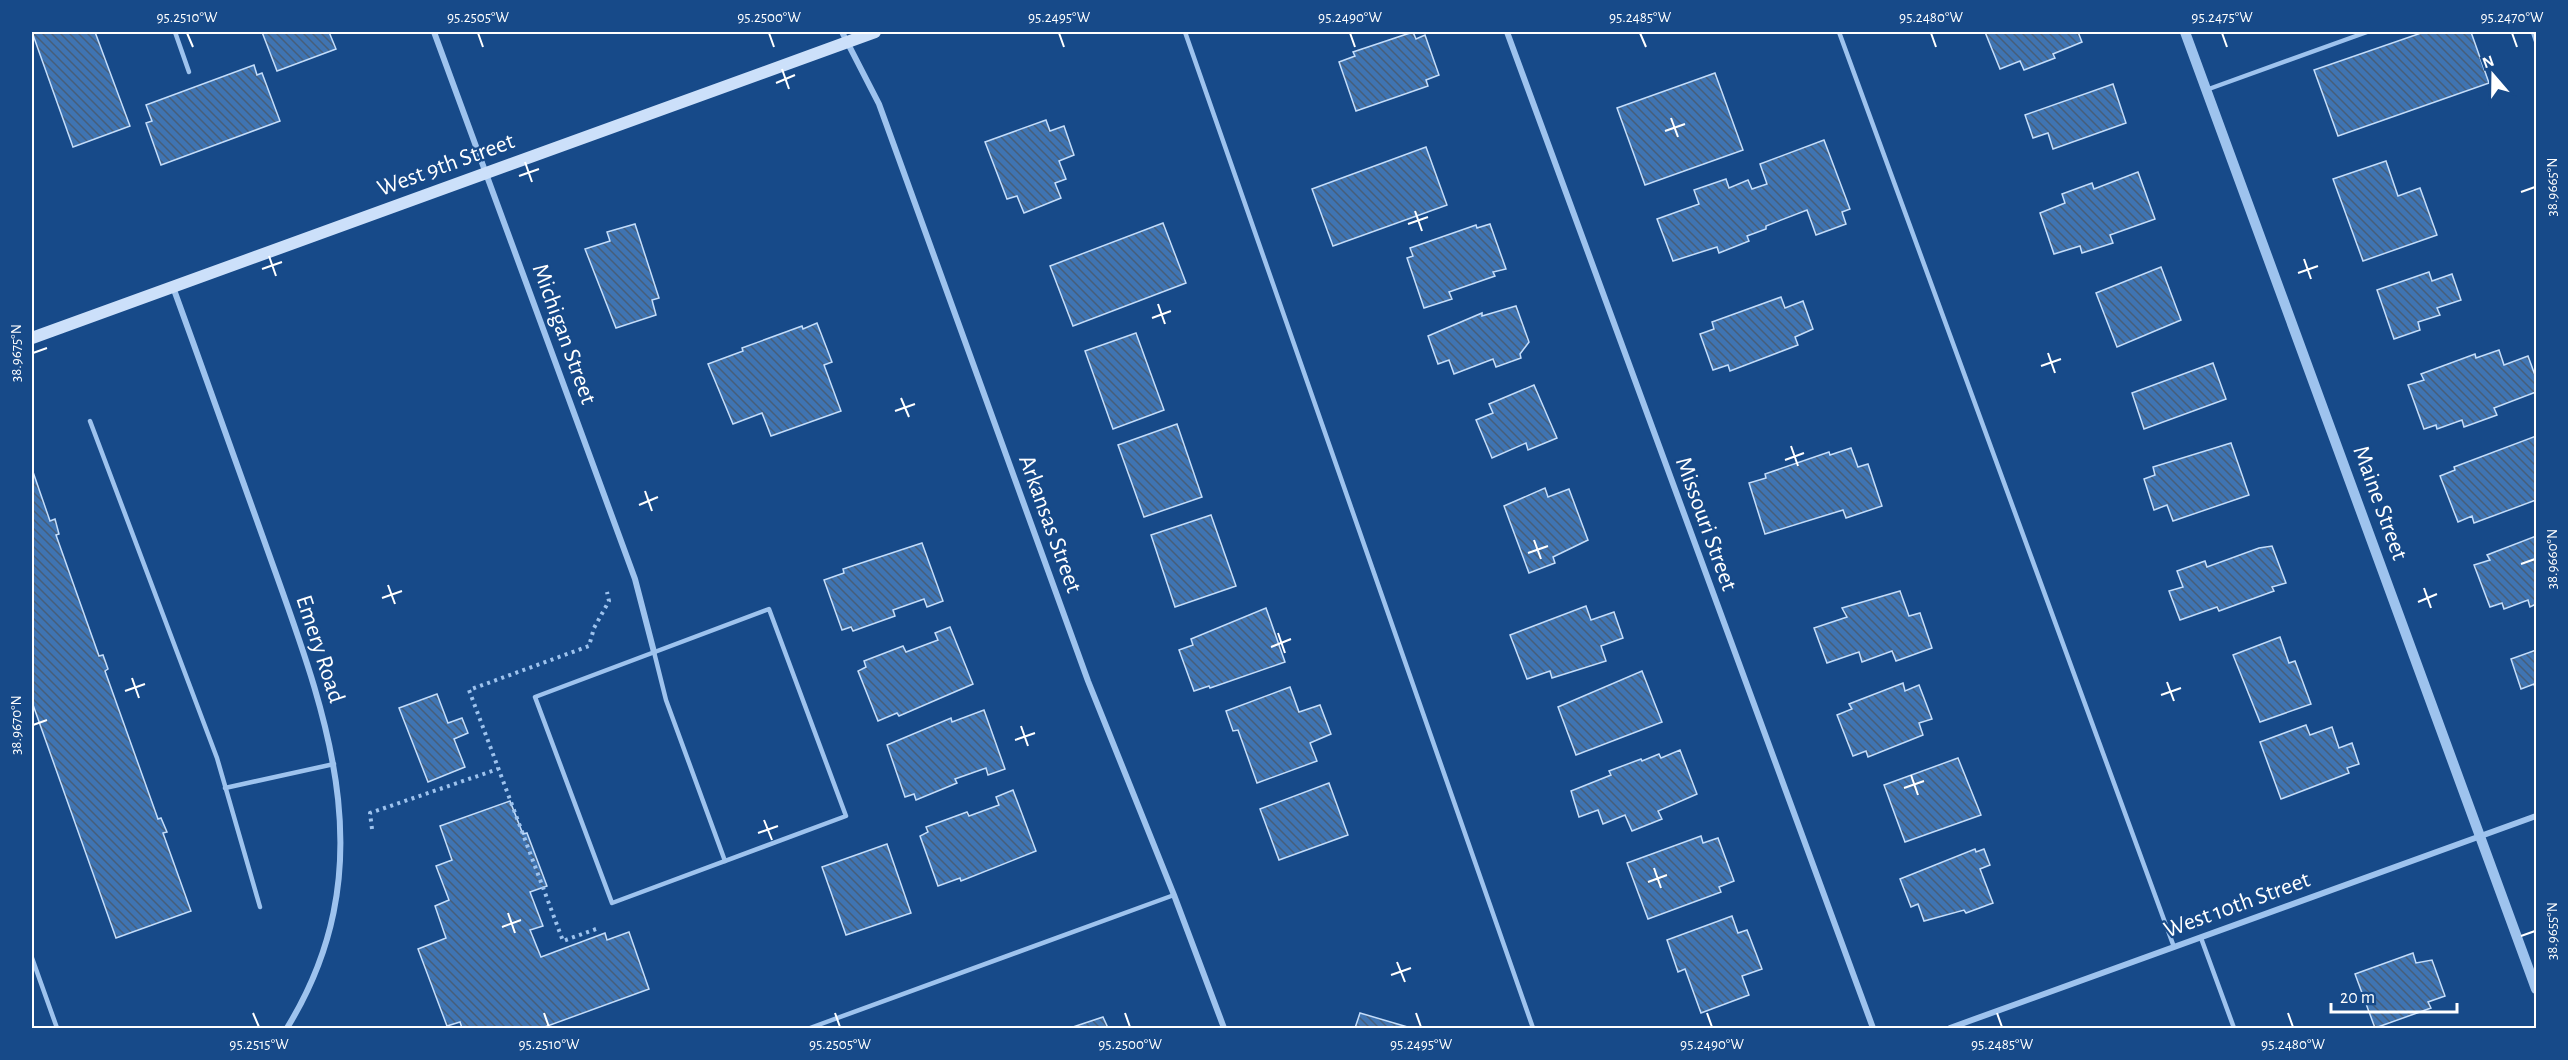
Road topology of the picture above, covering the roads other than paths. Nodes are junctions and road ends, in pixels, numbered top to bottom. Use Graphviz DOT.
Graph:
graph roads {
  1 [pos="175,32"];
  2 [pos="434,32"];
  3 [pos="875,32"];
  4 [pos="1185,32"];
  5 [pos="1507,32"];
  6 [pos="1839,32"];
  7 [pos="2185,32"];
  8 [pos="2367,32"];
  9 [pos="2533,32"];
  10 [pos="845,37"];
  11 [pos="2536,41"];
  12 [pos="189,72"];
  13 [pos="2206,90"];
  14 [pos="485,173"];
  15 [pos="173,287"];
  16 [pos="32,338"];
  17 [pos="90,421"];
  18 [pos="654,651"];
  19 [pos="334,764"];
  20 [pos="225,788"];
  21 [pos="2536,816"];
  22 [pos="2481,836"];
  23 [pos="725,861"];
  24 [pos="1174,895"];
  25 [pos="260,907"];
  26 [pos="2201,938"];
  27 [pos="2174,947"];
  28 [pos="32,958"];
  29 [pos="2536,988"];
  30 [pos="57,1029"];
  31 [pos="287,1029"];
  32 [pos="810,1029"];
  33 [pos="1224,1029"];
  34 [pos="1533,1029"];
  35 [pos="1873,1029"];
  36 [pos="1950,1029"];
  37 [pos="2234,1029"];
  1 -- 12 [label="lane"];
  2 -- 14 [label="street, Michigan Street"];
  3 -- 10 [label="main road, West 9th Street"];
  4 -- 34 [label="lane"];
  5 -- 35 [label="street, Missouri Street"];
  6 -- 27 [label="lane"];
  7 -- 13 [label="street, Maine Street"];
  8 -- 13 [label="lane"];
  9 -- 11 [label="lane"];
  10 -- 14 [label="main road, West 9th Street"];
  10 -- 24 [label="street, Arkansas Street"];
  13 -- 22 [label="street, Maine Street"];
  14 -- 15 [label="main road, West 9th Street"];
  14 -- 18 [label="street, Michigan Street"];
  15 -- 16 [label="main road, West 9th Street"];
  15 -- 19 [label="street, Emery Road"];
  17 -- 20 [label="lane"];
  18 -- 23 [label="lane"];
  18 -- 23 [label="lane"];
  18 -- 23 [label="lane"];
  19 -- 20 [label="lane"];
  19 -- 31 [label="street, Emery Road"];
  20 -- 25 [label="lane"];
  21 -- 22 [label="street, West 10th Street"];
  22 -- 26 [label="street, West 10th Street"];
  22 -- 29 [label="street, Maine Street"];
  24 -- 32 [label="lane"];
  24 -- 33 [label="street, Arkansas Street"];
  26 -- 27 [label="street, West 10th Street"];
  26 -- 37 [label="lane"];
  27 -- 36 [label="street, West 10th Street"];
  28 -- 30 [label="lane"];
}
